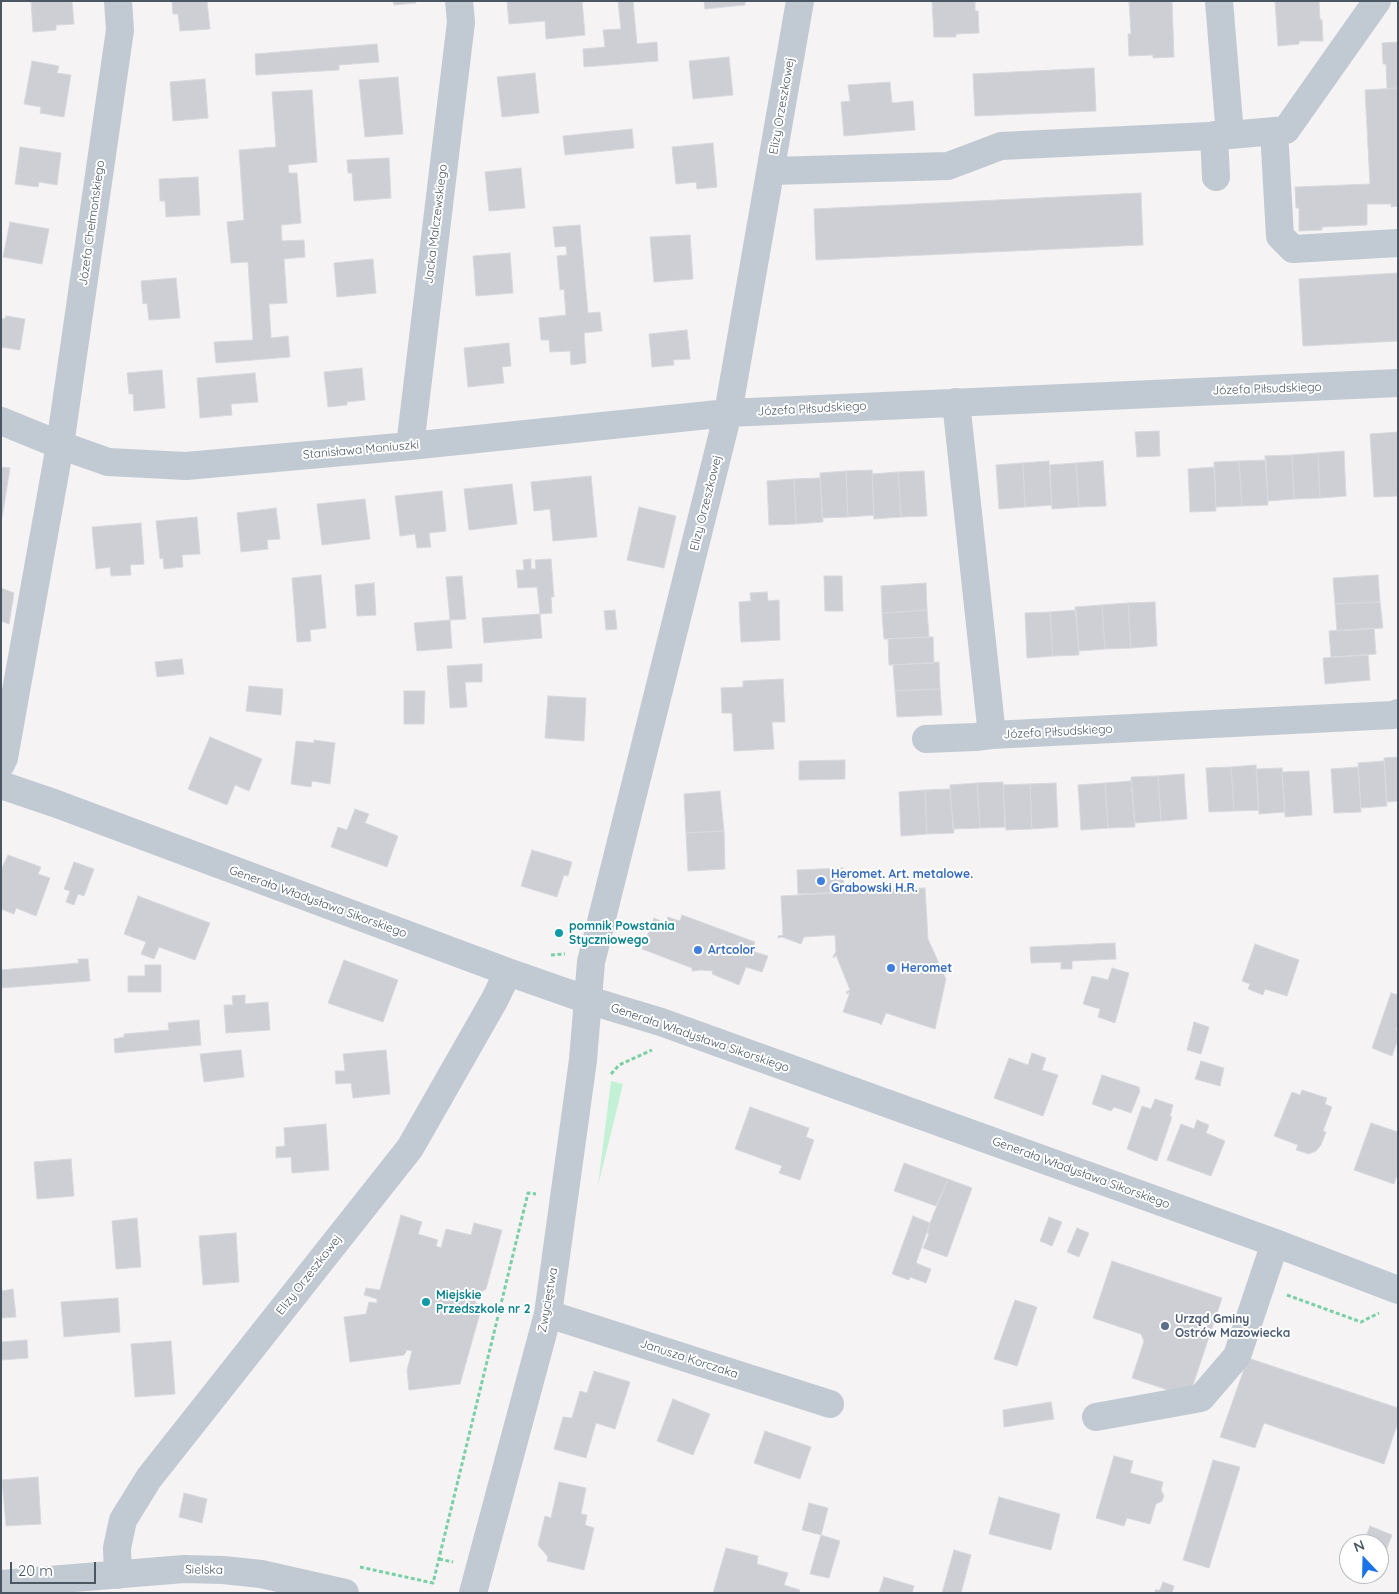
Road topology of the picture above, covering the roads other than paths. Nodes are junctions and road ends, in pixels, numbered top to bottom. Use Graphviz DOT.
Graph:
graph roads {
  1 [pos="118,1"];
  2 [pos="459,1"];
  3 [pos="800,1"];
  4 [pos="1220,1"];
  5 [pos="1377,1"];
  6 [pos="1274,131"];
  7 [pos="1222,135"];
  8 [pos="770,170"];
  9 [pos="1216,177"];
  10 [pos="1398,243"];
  11 [pos="1398,383"];
  12 [pos="956,402"];
  13 [pos="728,413"];
  14 [pos="1,421"];
  15 [pos="60,445"];
  16 [pos="410,446"];
  17 [pos="1398,713"];
  18 [pos="992,735"];
  19 [pos="926,739"];
  20 [pos="1,764"];
  21 [pos="1,786"];
  22 [pos="508,972"];
  23 [pos="588,1000"];
  24 [pos="1275,1243"];
  25 [pos="1398,1290"];
  26 [pos="548,1314"];
  27 [pos="830,1404"];
  28 [pos="1096,1417"];
  29 [pos="118,1575"];
  30 [pos="1,1584"];
  31 [pos="345,1593"];
  32 [pos="473,1593"];
  1 -- 15 [label="street, Józefa Chełmońskiego"];
  2 -- 16 [label="street, Jacka Malczewskiego"];
  3 -- 8 [label="street, Elizy Orzeszkowej"];
  4 -- 7 [label="street"];
  5 -- 6 [label="street"];
  6 -- 7 [label="street"];
  6 -- 10 [label="street"];
  7 -- 8 [label="street"];
  7 -- 9 [label="street"];
  8 -- 13 [label="street, Elizy Orzeszkowej"];
  11 -- 12 [label="street, Józefa Piłsudskiego"];
  12 -- 13 [label="street, Józefa Piłsudskiego"];
  12 -- 18 [label="street, Józefa Piłsudskiego"];
  13 -- 16 [label="street, Stanisława Moniuszki"];
  13 -- 23 [label="street, Elizy Orzeszkowej"];
  14 -- 15 [label="street, Stanisława Moniuszki"];
  15 -- 16 [label="street, Stanisława Moniuszki"];
  15 -- 20 [label="street, Józefa Chełmońskiego"];
  17 -- 18 [label="street, Józefa Piłsudskiego"];
  18 -- 19 [label="street"];
  21 -- 22 [label="street, Generała Władysława Sikorskiego"];
  22 -- 23 [label="street, Generała Władysława Sikorskiego"];
  22 -- 29 [label="street, Elizy Orzeszkowej"];
  23 -- 24 [label="street, Generała Władysława Sikorskiego"];
  23 -- 26 [label="street, Zwycięstwa"];
  24 -- 25 [label="street, Generała Władysława Sikorskiego"];
  24 -- 28 [label="street"];
  26 -- 27 [label="street, Janusza Korczaka"];
  26 -- 32 [label="street, Zwycięstwa"];
  29 -- 30 [label="street, Sielska"];
  29 -- 31 [label="street, Sielska"];
}
